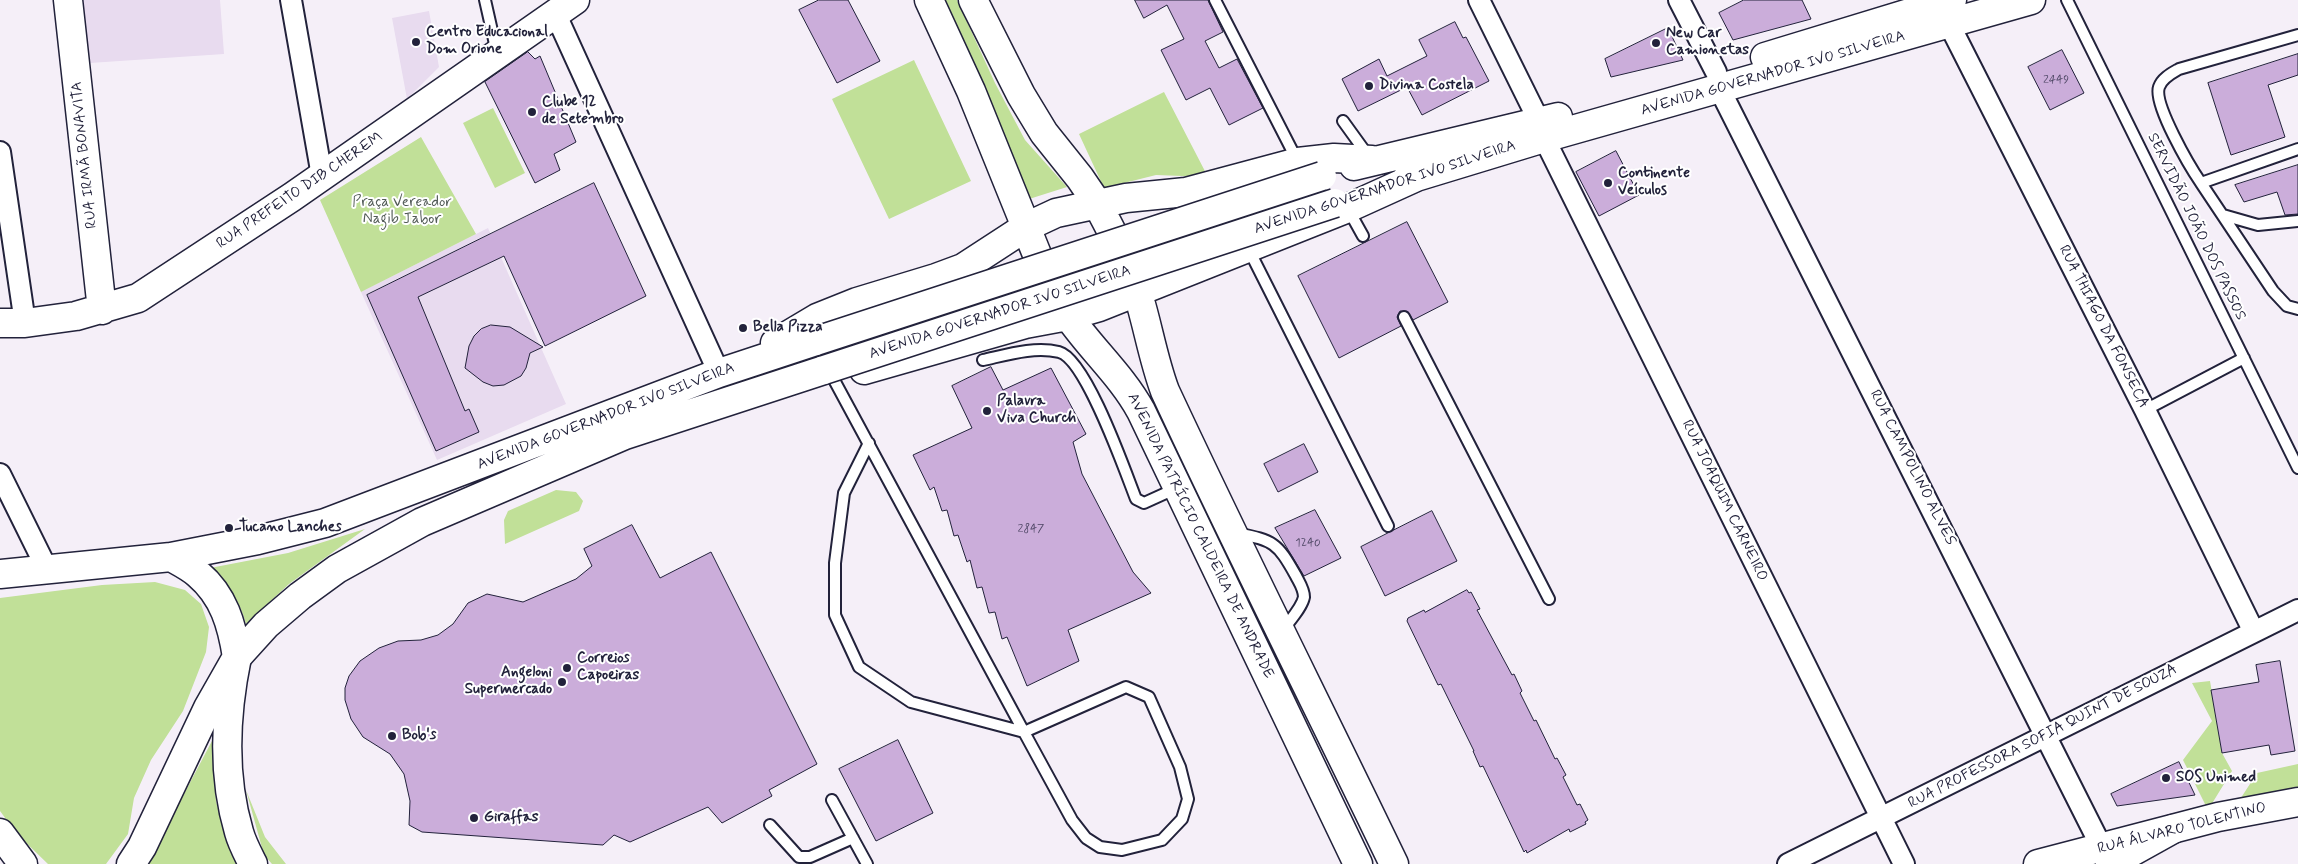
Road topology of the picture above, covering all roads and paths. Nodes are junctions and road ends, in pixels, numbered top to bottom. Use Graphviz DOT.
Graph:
graph roads {
  1 [pos="68,0"];
  2 [pos="291,0"];
  3 [pos="485,0"];
  4 [pos="929,0"];
  5 [pos="973,0"];
  6 [pos="1215,0"];
  7 [pos="1479,0"];
  8 [pos="1679,0"];
  9 [pos="2031,0"];
  10 [pos="2067,0"];
  11 [pos="561,5"];
  12 [pos="1946,7"];
  13 [pos="2298,35"];
  14 [pos="498,55"];
  15 [pos="1718,81"];
  16 [pos="1343,121"];
  17 [pos="1542,130"];
  18 [pos="2298,149"];
  19 [pos="0,152"];
  20 [pos="1372,160"];
  21 [pos="1298,162"];
  22 [pos="322,176"];
  23 [pos="2201,183"];
  24 [pos="1097,204"];
  25 [pos="1341,206"];
  26 [pos="2223,215"];
  27 [pos="2298,221"];
  28 [pos="1026,227"];
  29 [pos="1363,236"];
  30 [pos="1247,246"];
  31 [pos="1138,293"];
  32 [pos="2298,309"];
  33 [pos="102,310"];
  34 [pos="1068,316"];
  35 [pos="1404,317"];
  36 [pos="12,323"];
  37 [pos="2244,358"];
  38 [pos="983,360"];
  39 [pos="728,370"];
  40 [pos="828,374"];
  41 [pos="2145,410"];
  42 [pos="869,443"];
  43 [pos="2298,468"];
  44 [pos="0,474"];
  45 [pos="1178,488"];
  46 [pos="1388,526"];
  47 [pos="1231,532"];
  48 [pos="171,557"];
  49 [pos="47,569"];
  50 [pos="0,574"];
  51 [pos="1549,599"];
  52 [pos="2298,610"];
  53 [pos="1282,631"];
  54 [pos="2254,632"];
  55 [pos="237,657"];
  56 [pos="1024,732"];
  57 [pos="2047,735"];
  58 [pos="832,800"];
  59 [pos="2298,802"];
  60 [pos="1881,818"];
  61 [pos="770,825"];
  62 [pos="0,833"];
  63 [pos="853,838"];
  64 [pos="2106,856"];
  65 [pos="0,858"];
  66 [pos="14,864"];
  67 [pos="23,864"];
  68 [pos="131,864"];
  69 [pos="253,864"];
  70 [pos="867,864"];
  71 [pos="1358,864"];
  72 [pos="1394,864"];
  73 [pos="1788,864"];
  74 [pos="1904,864"];
  75 [pos="2038,864"];
  1 -- 33 [label="main road, RUA IRMÃ BONAVITA"];
  2 -- 22 [label="street"];
  3 -- 14 [label="lane"];
  4 -- 28 [label="main road, AVENIDA PATRÍCIO CALDEIRA DE ANDRADE"];
  5 -- 24 [label="main road, AVENIDA PATRÍCIO CALDEIRA DE ANDRADE"];
  6 -- 21 [label="lane"];
  7 -- 17 [label="street, RUA JOAQUIM CARNEIRO"];
  8 -- 15 [label="street, RUA CAMPOLINO ALVES"];
  9 -- 12 [label="main road, AVENIDA GOVERNADOR IVO SILVEIRA"];
  10 -- 37 [label="lane, SERVIDÃO JOÃO DOS PASSOS"];
  11 -- 14 [label="main road, RUA PREFEITO DIB CHEREM"];
  11 -- 39 [label="street"];
  12 -- 15 [label="main road, AVENIDA GOVERNADOR IVO SILVEIRA"];
  12 -- 41 [label="street, RUA THIAGO DA FONSECA"];
  13 -- 23 [label="lane"];
  14 -- 22 [label="main road, RUA PREFEITO DIB CHEREM"];
  15 -- 17 [label="main road, AVENIDA GOVERNADOR IVO SILVEIRA"];
  15 -- 57 [label="street, RUA CAMPOLINO ALVES"];
  16 -- 20 [label="lane"];
  17 -- 20 [label="main road, AVENIDA GOVERNADOR IVO SILVEIRA"];
  17 -- 25 [label="main road, AVENIDA GOVERNADOR IVO SILVEIRA"];
  17 -- 60 [label="street, RUA JOAQUIM CARNEIRO"];
  18 -- 23 [label="lane"];
  19 -- 36 [label="street"];
  20 -- 21 [label="main road"];
  20 -- 39 [label="main road, AVENIDA GOVERNADOR IVO SILVEIRA, bridge"];
  21 -- 24 [label="main road"];
  22 -- 33 [label="main road, RUA PREFEITO DIB CHEREM"];
  23 -- 26 [label="lane"];
  24 -- 28 [label="main road"];
  24 -- 31 [label="main road, AVENIDA PATRÍCIO CALDEIRA DE ANDRADE"];
  25 -- 29 [label="lane"];
  25 -- 30 [label="main road"];
  25 -- 40 [label="main road, AVENIDA GOVERNADOR IVO SILVEIRA, bridge"];
  26 -- 27 [label="lane"];
  26 -- 32 [label="lane"];
  28 -- 34 [label="main road, AVENIDA PATRÍCIO CALDEIRA DE ANDRADE"];
  28 -- 39 [label="main road"];
  30 -- 31 [label="main road"];
  30 -- 46 [label="lane"];
  31 -- 34 [label="main road"];
  31 -- 47 [label="main road, AVENIDA PATRÍCIO CALDEIRA DE ANDRADE"];
  33 -- 36 [label="main road, RUA PREFEITO DIB CHEREM"];
  34 -- 40 [label="main road"];
  34 -- 45 [label="main road, AVENIDA PATRÍCIO CALDEIRA DE ANDRADE"];
  35 -- 51 [label="lane"];
  37 -- 41 [label="lane"];
  37 -- 43 [label="lane, SERVIDÃO JOÃO DOS PASSOS"];
  38 -- 45 [label="lane"];
  39 -- 48 [label="main road, AVENIDA GOVERNADOR IVO SILVEIRA"];
  40 -- 42 [label="lane"];
  40 -- 55 [label="main road, AVENIDA GOVERNADOR IVO SILVEIRA"];
  41 -- 54 [label="street, RUA THIAGO DA FONSECA"];
  42 -- 56 [label="lane"];
  42 -- 56 [label="lane"];
  44 -- 49 [label="street"];
  45 -- 71 [label="main road, AVENIDA PATRÍCIO CALDEIRA DE ANDRADE"];
  47 -- 53 [label="main road, AVENIDA PATRÍCIO CALDEIRA DE ANDRADE"];
  47 -- 53 [label="lane"];
  48 -- 49 [label="main road, AVENIDA GOVERNADOR IVO SILVEIRA"];
  48 -- 55 [label="main road"];
  49 -- 50 [label="main road, AVENIDA GOVERNADOR IVO SILVEIRA"];
  52 -- 54 [label="street, RUA PROFESSORA SOFIA QUINT DE SOUZA"];
  53 -- 72 [label="main road, AVENIDA PATRÍCIO CALDEIRA DE ANDRADE"];
  54 -- 57 [label="street, RUA PROFESSORA SOFIA QUINT DE SOUZA"];
  55 -- 68 [label="main road, AVENIDA GOVERNADOR IVO SILVEIRA"];
  55 -- 69 [label="main road"];
  56 -- 56 [label="lane"];
  57 -- 60 [label="street, RUA PROFESSORA SOFIA QUINT DE SOUZA"];
  57 -- 64 [label="street, RUA CAMPOLINO ALVES"];
  58 -- 63 [label="lane"];
  59 -- 64 [label="main road, RUA ÁLVARO TOLENTINO"];
  60 -- 73 [label="street, RUA PROFESSORA SOFIA QUINT DE SOUZA"];
  60 -- 74 [label="street, RUA JOAQUIM CARNEIRO"];
  61 -- 63 [label="lane"];
  62 -- 67 [label="main road"];
  63 -- 70 [label="lane"];
  64 -- 75 [label="main road, RUA ÁLVARO TOLENTINO"];
  65 -- 66 [label="main road"];
}
